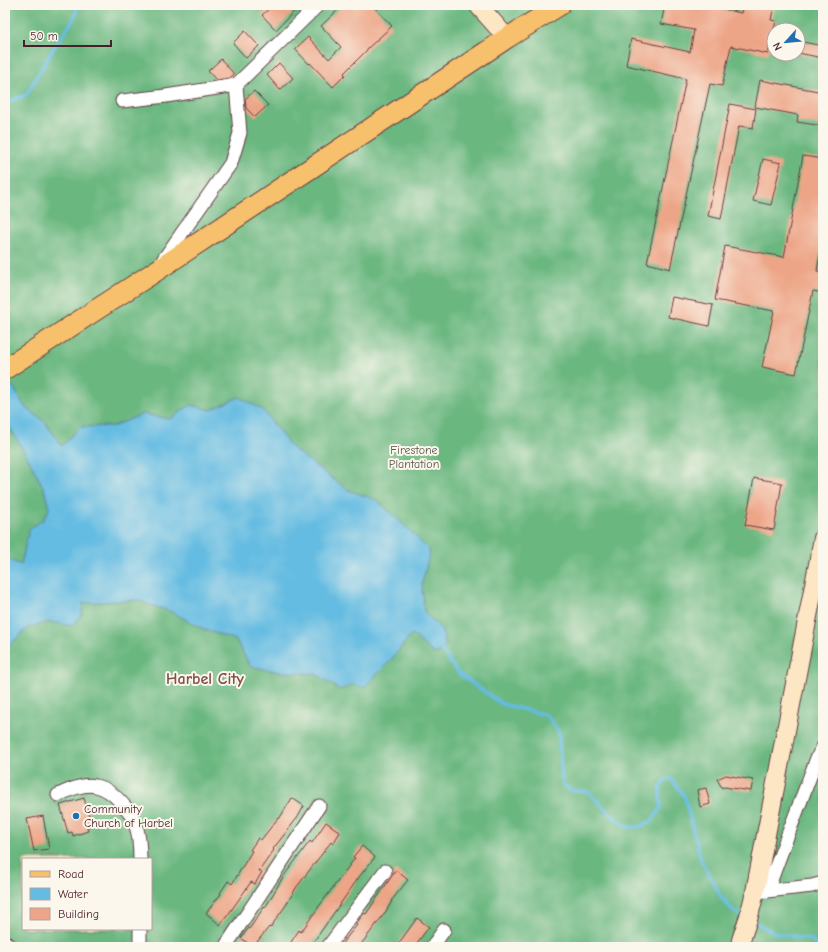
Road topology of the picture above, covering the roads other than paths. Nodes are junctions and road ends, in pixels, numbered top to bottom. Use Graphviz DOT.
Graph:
graph roads {
  1 [pos="318,5"];
  2 [pos="478,5"];
  3 [pos="560,5"];
  4 [pos="507,38"];
  5 [pos="236,85"];
  6 [pos="122,101"];
  7 [pos="156,271"];
  8 [pos="5,369"];
  9 [pos="823,538"];
  10 [pos="823,747"];
  11 [pos="58,795"];
  12 [pos="319,806"];
  13 [pos="140,858"];
  14 [pos="385,871"];
  15 [pos="823,883"];
  16 [pos="759,893"];
  17 [pos="140,930"];
  18 [pos="444,930"];
  19 [pos="5,942"];
  20 [pos="10,947"];
  21 [pos="140,947"];
  22 [pos="224,947"];
  23 [pos="328,947"];
  24 [pos="432,947"];
  25 [pos="740,947"];
  1 -- 5 [label="street"];
  2 -- 4 [label="main road"];
  3 -- 4 [label="main road"];
  4 -- 7 [label="main road"];
  5 -- 6 [label="street"];
  5 -- 7 [label="street"];
  7 -- 8 [label="main road"];
  9 -- 16 [label="main road"];
  10 -- 16 [label="street"];
  11 -- 13 [label="street"];
  12 -- 22 [label="street"];
  14 -- 23 [label="street"];
  15 -- 16 [label="street"];
  16 -- 25 [label="main road"];
  17 -- 21 [label="street"];
  18 -- 24 [label="street"];
  19 -- 20 [label="street"];
}
